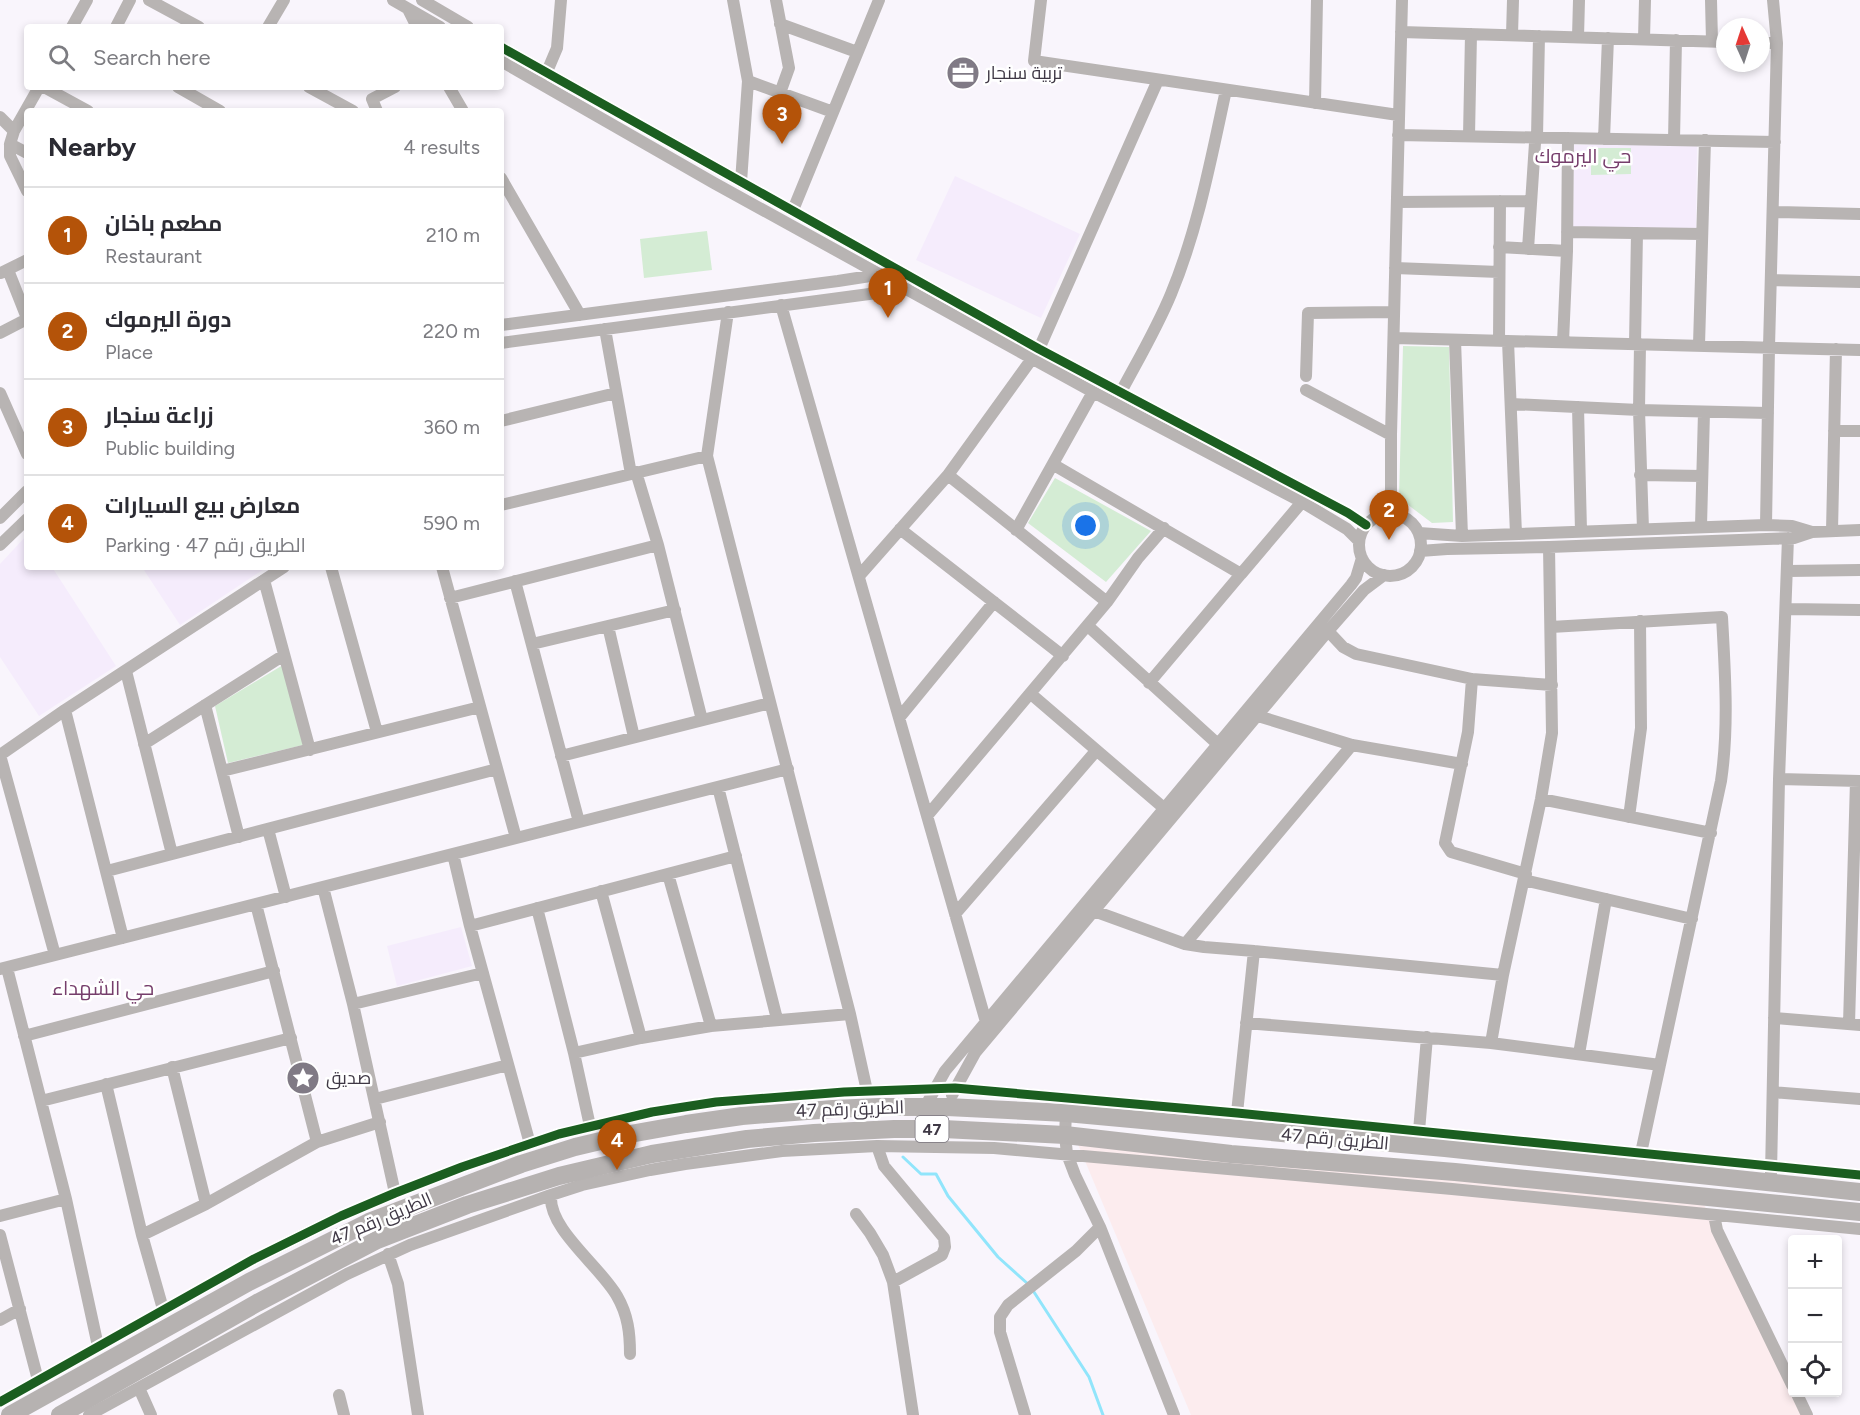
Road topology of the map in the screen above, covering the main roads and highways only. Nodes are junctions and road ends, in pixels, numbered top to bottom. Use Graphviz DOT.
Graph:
graph roads {
  1 [pos="1695,1176"];
  2 [pos="1860,1192"];
  3 [pos="1695,1195"];
  4 [pos="1860,1212"];
  5 [pos="369,1222"];
  6 [pos="383,1247"];
  7 [pos="10,1415"];
  8 [pos="60,1415"];
  1 -- 2 [label="highway, الطريق رقم 47 / 47"];
  1 -- 3 [label="highway"];
  1 -- 5 [label="highway, الطريق رقم 47 / 47"];
  3 -- 4 [label="highway, الطريق رقم 47 / 47"];
  3 -- 6 [label="highway, الطريق رقم 47 / 47"];
  5 -- 6 [label="highway"];
  5 -- 7 [label="highway, الطريق رقم 47 / 47"];
  6 -- 8 [label="highway, الطريق رقم 47 / 47"];
}
